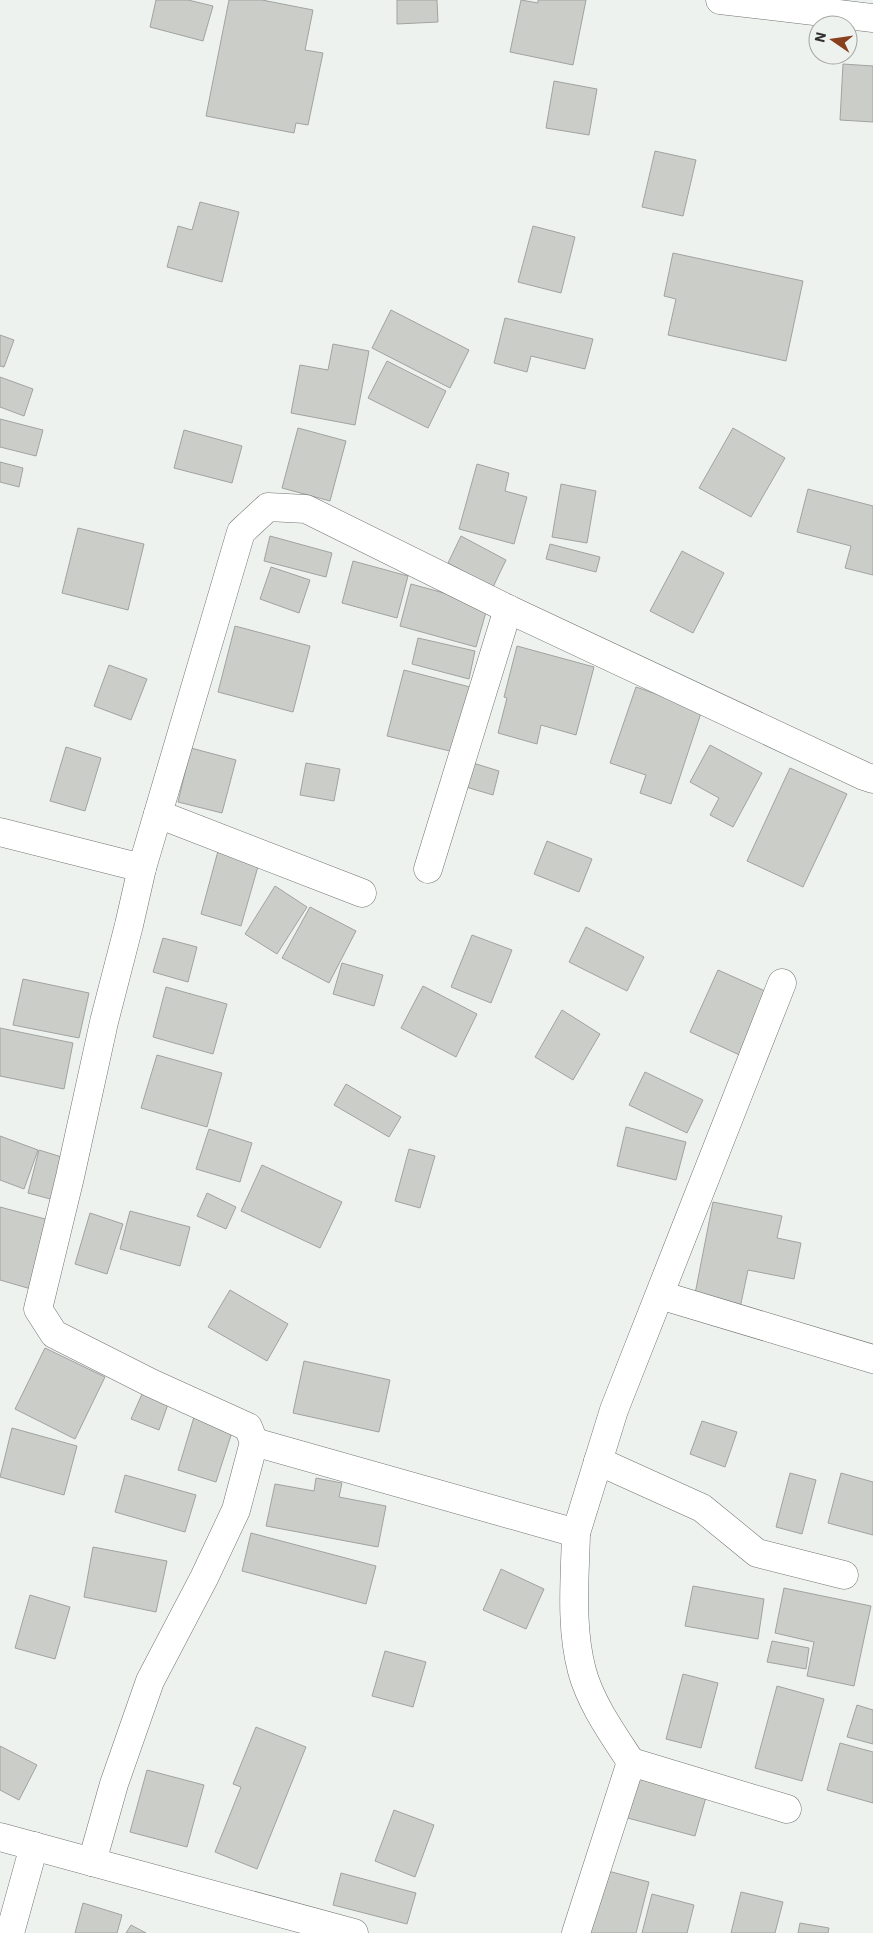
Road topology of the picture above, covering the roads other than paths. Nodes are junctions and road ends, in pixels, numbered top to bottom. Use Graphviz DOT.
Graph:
graph roads {
  1 [pos="720,0"];
  2 [pos="873,18"];
  3 [pos="508,609"];
  4 [pos="873,779"];
  5 [pos="158,814"];
  6 [pos="0,832"];
  7 [pos="142,868"];
  8 [pos="428,869"];
  9 [pos="362,893"];
  10 [pos="782,983"];
  11 [pos="660,1295"];
  12 [pos="873,1359"];
  13 [pos="254,1442"];
  14 [pos="598,1461"];
  15 [pos="576,1533"];
  16 [pos="844,1575"];
  17 [pos="631,1762"];
  18 [pos="787,1809"];
  19 [pos="0,1837"];
  20 [pos="34,1846"];
  21 [pos="92,1862"];
  22 [pos="10,1933"];
  23 [pos="354,1933"];
  24 [pos="576,1933"];
  1 -- 2 [label="street"];
  3 -- 4 [label="street"];
  3 -- 5 [label="street"];
  3 -- 8 [label="street"];
  5 -- 7 [label="street"];
  5 -- 9 [label="street"];
  6 -- 7 [label="street"];
  7 -- 13 [label="street"];
  10 -- 11 [label="street"];
  11 -- 12 [label="street"];
  11 -- 14 [label="street"];
  13 -- 15 [label="street"];
  13 -- 21 [label="street"];
  14 -- 15 [label="street"];
  14 -- 16 [label="street"];
  15 -- 17 [label="street"];
  17 -- 18 [label="street"];
  17 -- 24 [label="street"];
  19 -- 20 [label="street"];
  20 -- 21 [label="street"];
  20 -- 22 [label="street"];
  21 -- 23 [label="street"];
}
